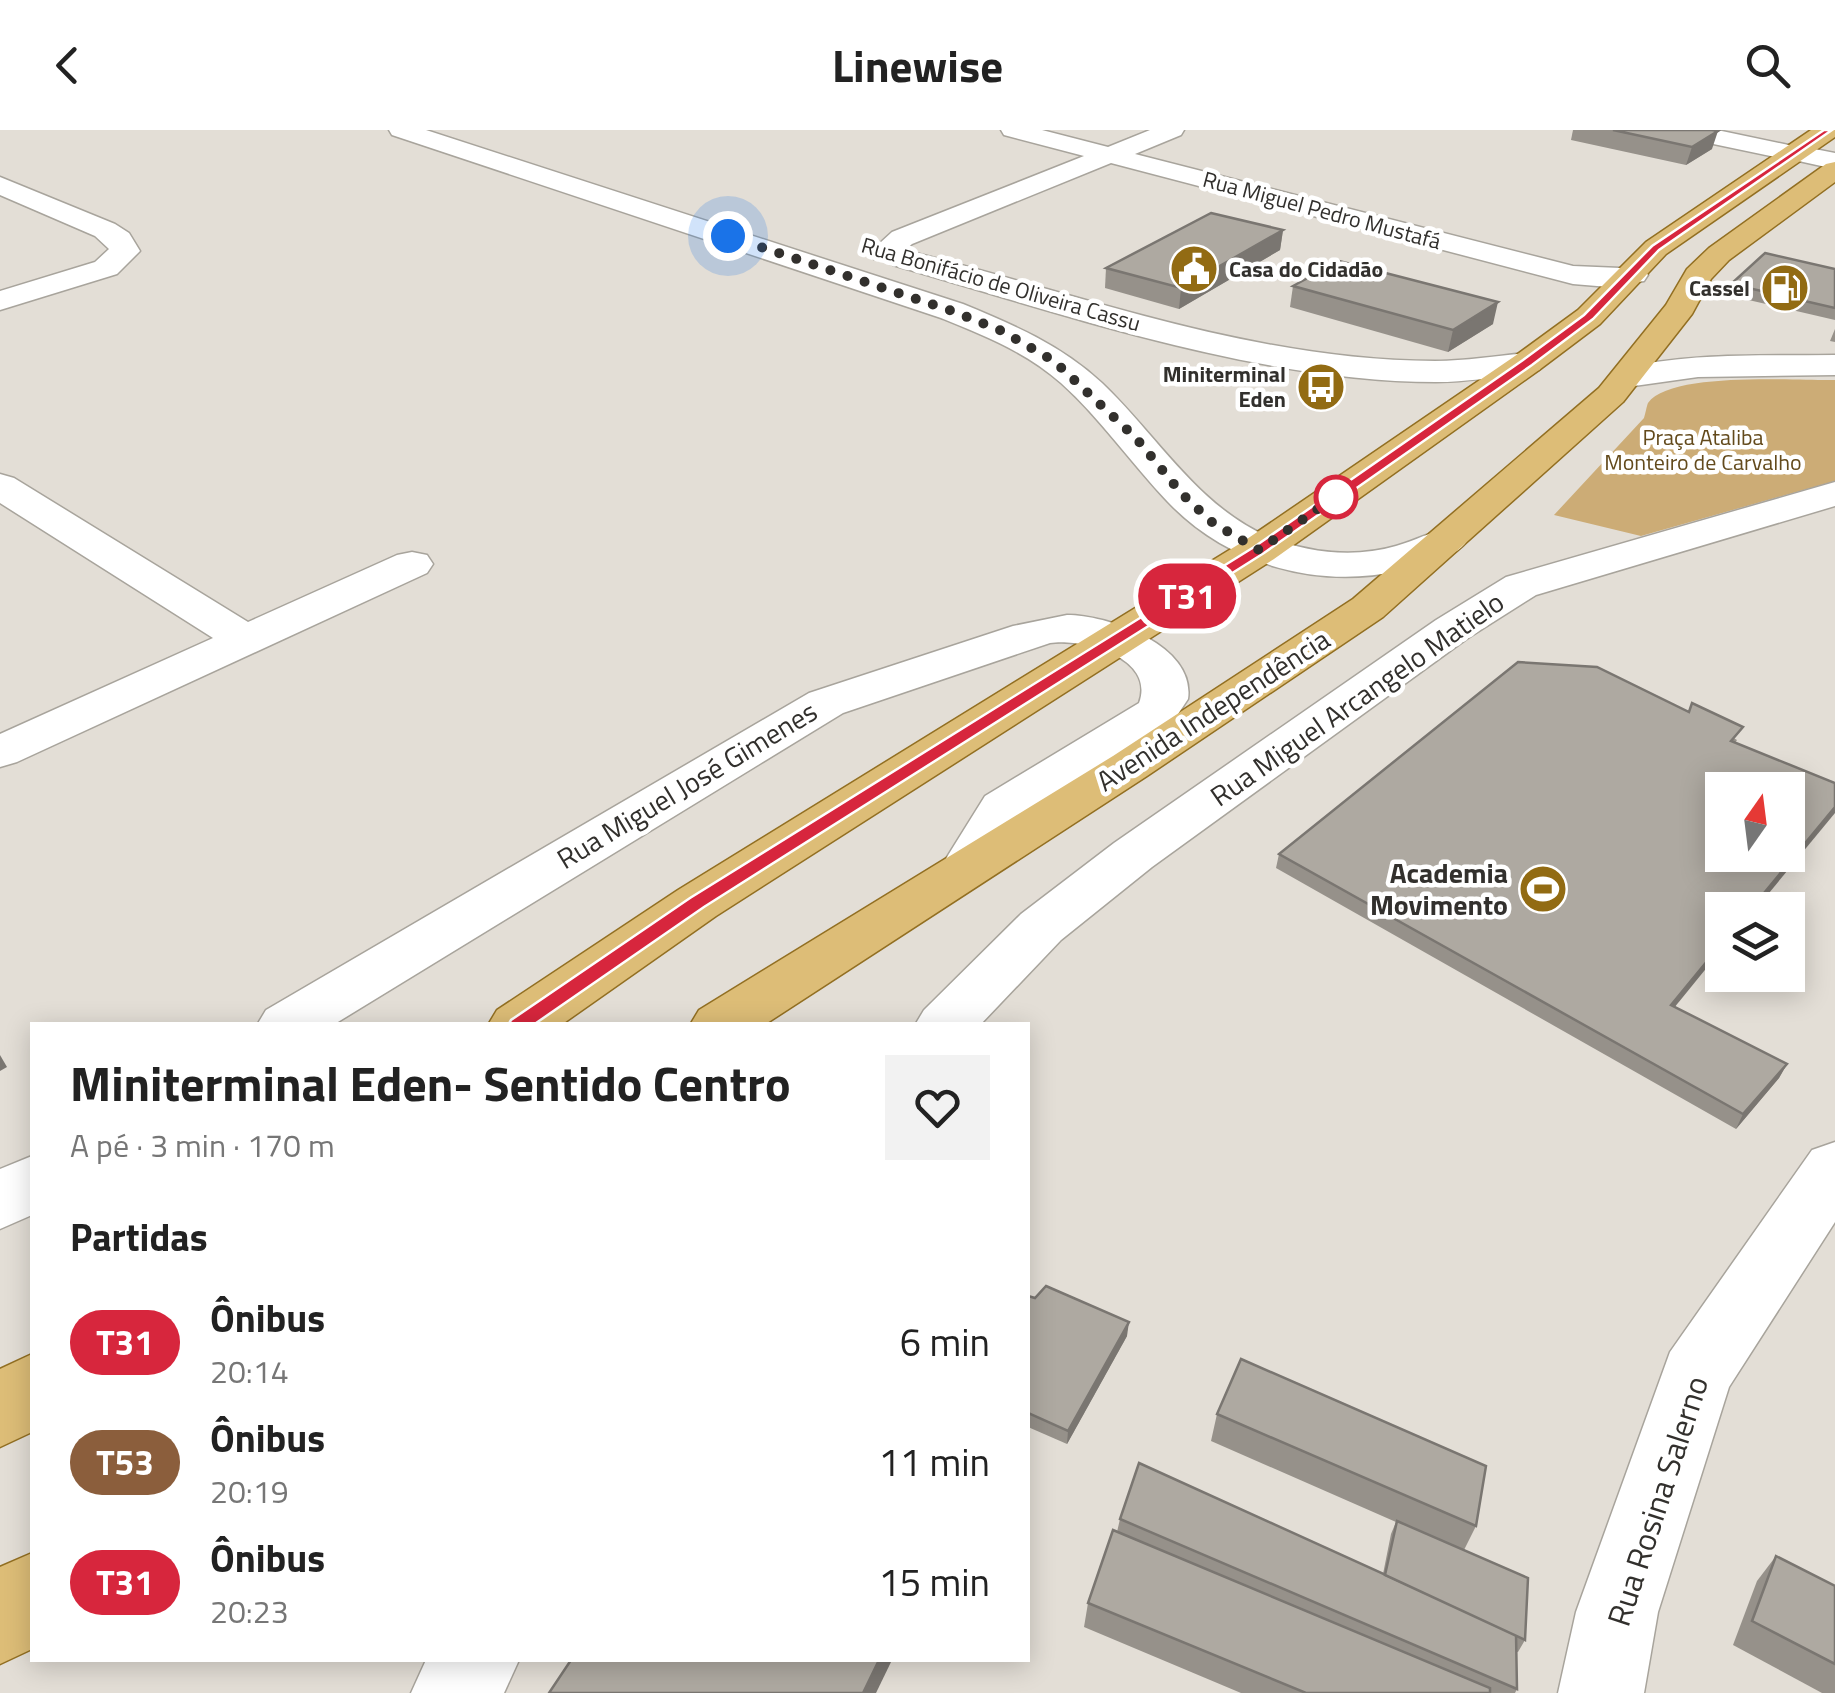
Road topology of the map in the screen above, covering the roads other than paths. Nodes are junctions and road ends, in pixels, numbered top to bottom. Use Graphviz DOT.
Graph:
graph roads {
  1 [pos="401,130"];
  2 [pos="488,130"];
  3 [pos="1013,130"];
  4 [pos="1172,130"];
  5 [pos="1680,130"];
  6 [pos="1828,130"];
  7 [pos="1794,152"];
  8 [pos="1112,155"];
  9 [pos="1835,161"];
  10 [pos="618,170"];
  11 [pos="1835,170"];
  12 [pos="0,184"];
  13 [pos="850,242"];
  14 [pos="888,272"];
  15 [pos="1633,275"];
  16 [pos="0,302"];
  17 [pos="1528,363"];
  18 [pos="1835,365"];
  19 [pos="1627,377"];
  20 [pos="0,486"];
  21 [pos="1835,494"];
  22 [pos="1447,542"];
  23 [pos="1259,550"];
  24 [pos="412,564"];
  25 [pos="246,640"];
  26 [pos="1117,640"];
  27 [pos="0,752"];
  28 [pos="969,865"];
  29 [pos="292,1022"];
  30 [pos="522,1022"];
  31 [pos="725,1022"];
  32 [pos="948,1022"];
  33 [pos="1835,1168"];
  34 [pos="30,1183"];
  35 [pos="0,1202"];
  36 [pos="30,1390"];
  37 [pos="0,1413"];
  38 [pos="30,1595"];
  39 [pos="30,1603"];
  40 [pos="0,1623"];
  41 [pos="0,1636"];
  42 [pos="476,1662"];
  43 [pos="454,1693"];
  44 [pos="1601,1693"];
  1 -- 14 [label="street, Rua Bonifácio de Oliveira Cassu"];
  2 -- 10 [label="street"];
  3 -- 8 [label="street, Rua Miguel Pedro Mustafá"];
  4 -- 8 [label="street"];
  5 -- 7 [label="street"];
  6 -- 7 [label="main road"];
  7 -- 9 [label="street"];
  7 -- 15 [label="main road"];
  8 -- 14 [label="street"];
  8 -- 15 [label="street, Rua Miguel Pedro Mustafá"];
  11 -- 19 [label="main road, Avenida Independência"];
  12 -- 16 [label="street"];
  13 -- 14 [label="street, Rua Bonifácio de Oliveira Cassu"];
  14 -- 17 [label="street, Rua Bonifácio de Oliveira Cassu"];
  14 -- 23 [label="street, Rua Bonifácio de Oliveira Cassu"];
  15 -- 17 [label="main road"];
  17 -- 23 [label="main road"];
  18 -- 19 [label="street"];
  19 -- 22 [label="main road, Avenida Independência"];
  20 -- 25 [label="street"];
  21 -- 32 [label="street, Rua Miguel Arcangelo Matielo"];
  22 -- 23 [label="street, Avenida Independência"];
  22 -- 28 [label="main road, Avenida Independência"];
  23 -- 26 [label="main road"];
  24 -- 25 [label="street"];
  25 -- 27 [label="street"];
  26 -- 28 [label="street, Avenida Independência"];
  26 -- 29 [label="street, Rua Miguel José Gimenes"];
  26 -- 30 [label="main road"];
  28 -- 31 [label="main road, Avenida Independência"];
  33 -- 44 [label="street, Rua Rosina Salerno"];
  34 -- 35 [label="street"];
  36 -- 37 [label="main road"];
  38 -- 40 [label="main road"];
  39 -- 41 [label="street"];
  42 -- 43 [label="street"];
}
